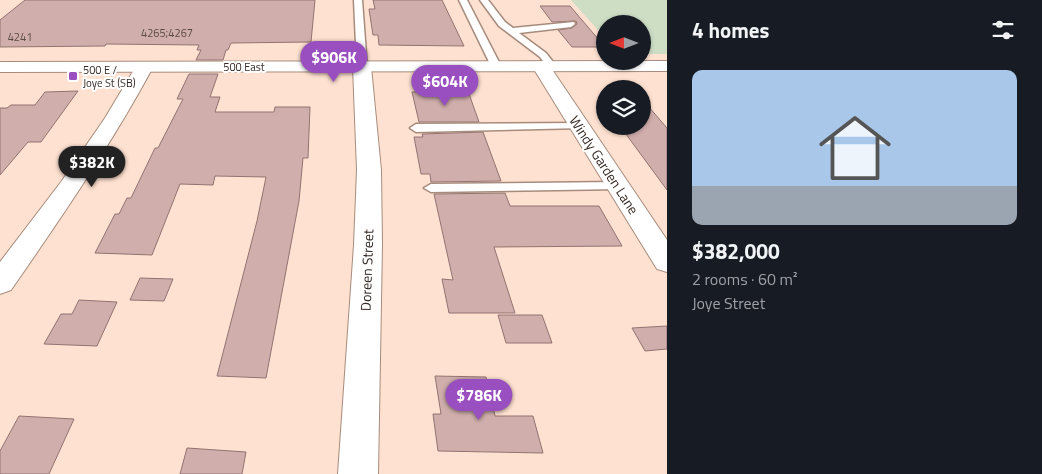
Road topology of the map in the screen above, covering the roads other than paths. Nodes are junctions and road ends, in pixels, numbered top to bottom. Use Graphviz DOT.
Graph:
graph roads {
  1 [pos="358,0"];
  2 [pos="462,0"];
  3 [pos="484,0"];
  4 [pos="571,24"];
  5 [pos="511,31"];
  6 [pos="362,66"];
  7 [pos="496,66"];
  8 [pos="547,66"];
  9 [pos="667,66"];
  10 [pos="0,67"];
  11 [pos="144,67"];
  12 [pos="579,126"];
  13 [pos="416,128"];
  14 [pos="617,186"];
  15 [pos="431,188"];
  16 [pos="667,262"];
  17 [pos="0,283"];
  18 [pos="358,474"];
  1 -- 6 [label="lane"];
  2 -- 7 [label="lane"];
  3 -- 5 [label="lane"];
  4 -- 5 [label="lane"];
  5 -- 8 [label="lane"];
  6 -- 7 [label="street, 500 East"];
  6 -- 11 [label="street, 500 East"];
  6 -- 18 [label="street, Doreen Street"];
  7 -- 8 [label="street, 500 East"];
  8 -- 9 [label="street, 500 East"];
  8 -- 12 [label="street, Windy Garden Lane"];
  10 -- 11 [label="street, 500 East"];
  11 -- 17 [label="street"];
  12 -- 13 [label="lane"];
  12 -- 14 [label="street, Windy Garden Lane"];
  14 -- 15 [label="lane"];
  14 -- 16 [label="street, Windy Garden Lane"];
}
